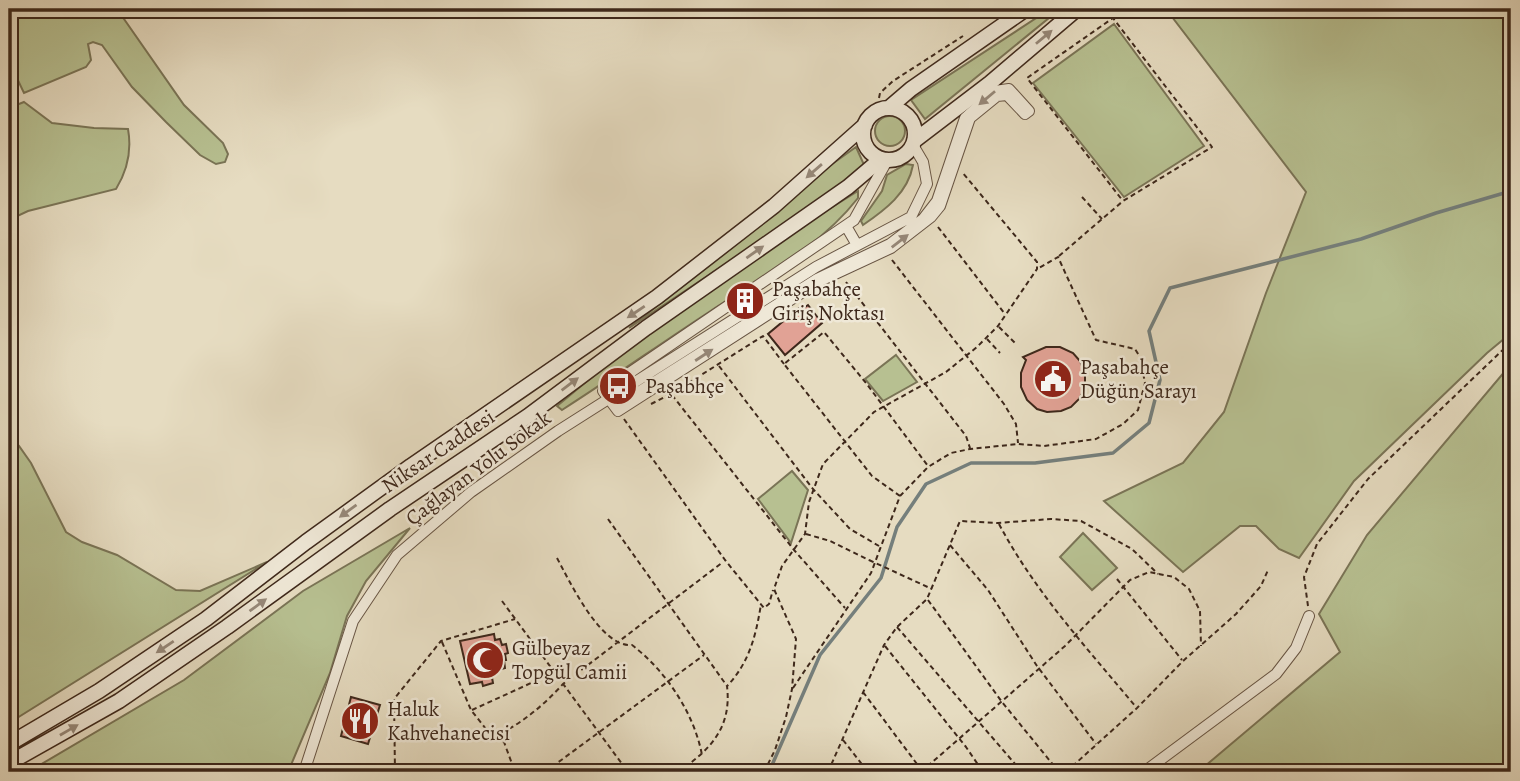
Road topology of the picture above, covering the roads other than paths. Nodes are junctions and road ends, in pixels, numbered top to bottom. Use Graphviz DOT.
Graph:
graph roads {
  1 [pos="1026,9"];
  2 [pos="1077,9"];
  3 [pos="884,109"];
  4 [pos="864,125"];
  5 [pos="914,143"];
  6 [pos="884,159"];
  7 [pos="846,226"];
  8 [pos="857,245"];
  9 [pos="610,397"];
  10 [pos="1309,616"];
  11 [pos="9,744"];
  12 [pos="9,763"];
  13 [pos="304,772"];
  14 [pos="1144,772"];
  1 -- 3 [label="main road"];
  5 -- 2 [label="main road, one-way"];
  3 -- 4 [label="main road"];
  3 -- 5 [label="main road"];
  4 -- 6 [label="main road"];
  4 -- 11 [label="main road, Niksar Caddesi, one-way"];
  5 -- 6 [label="main road"];
  5 -- 8 [label="street, Çağlayan Yolu Sokak"];
  6 -- 7 [label="street, Çağlayan Yolu Sokak"];
  12 -- 6 [label="main road, Niksar Caddesi, one-way"];
  7 -- 8 [label="street"];
  7 -- 9 [label="street, Çağlayan Yolu Sokak"];
  8 -- 9 [label="street, Çağlayan Yolu Sokak"];
  9 -- 9 [label="street, Çağlayan Yolu Sokak, one-way"];
  9 -- 13 [label="street, Çağlayan Yolu Sokak"];
  10 -- 14 [label="street"];
}
